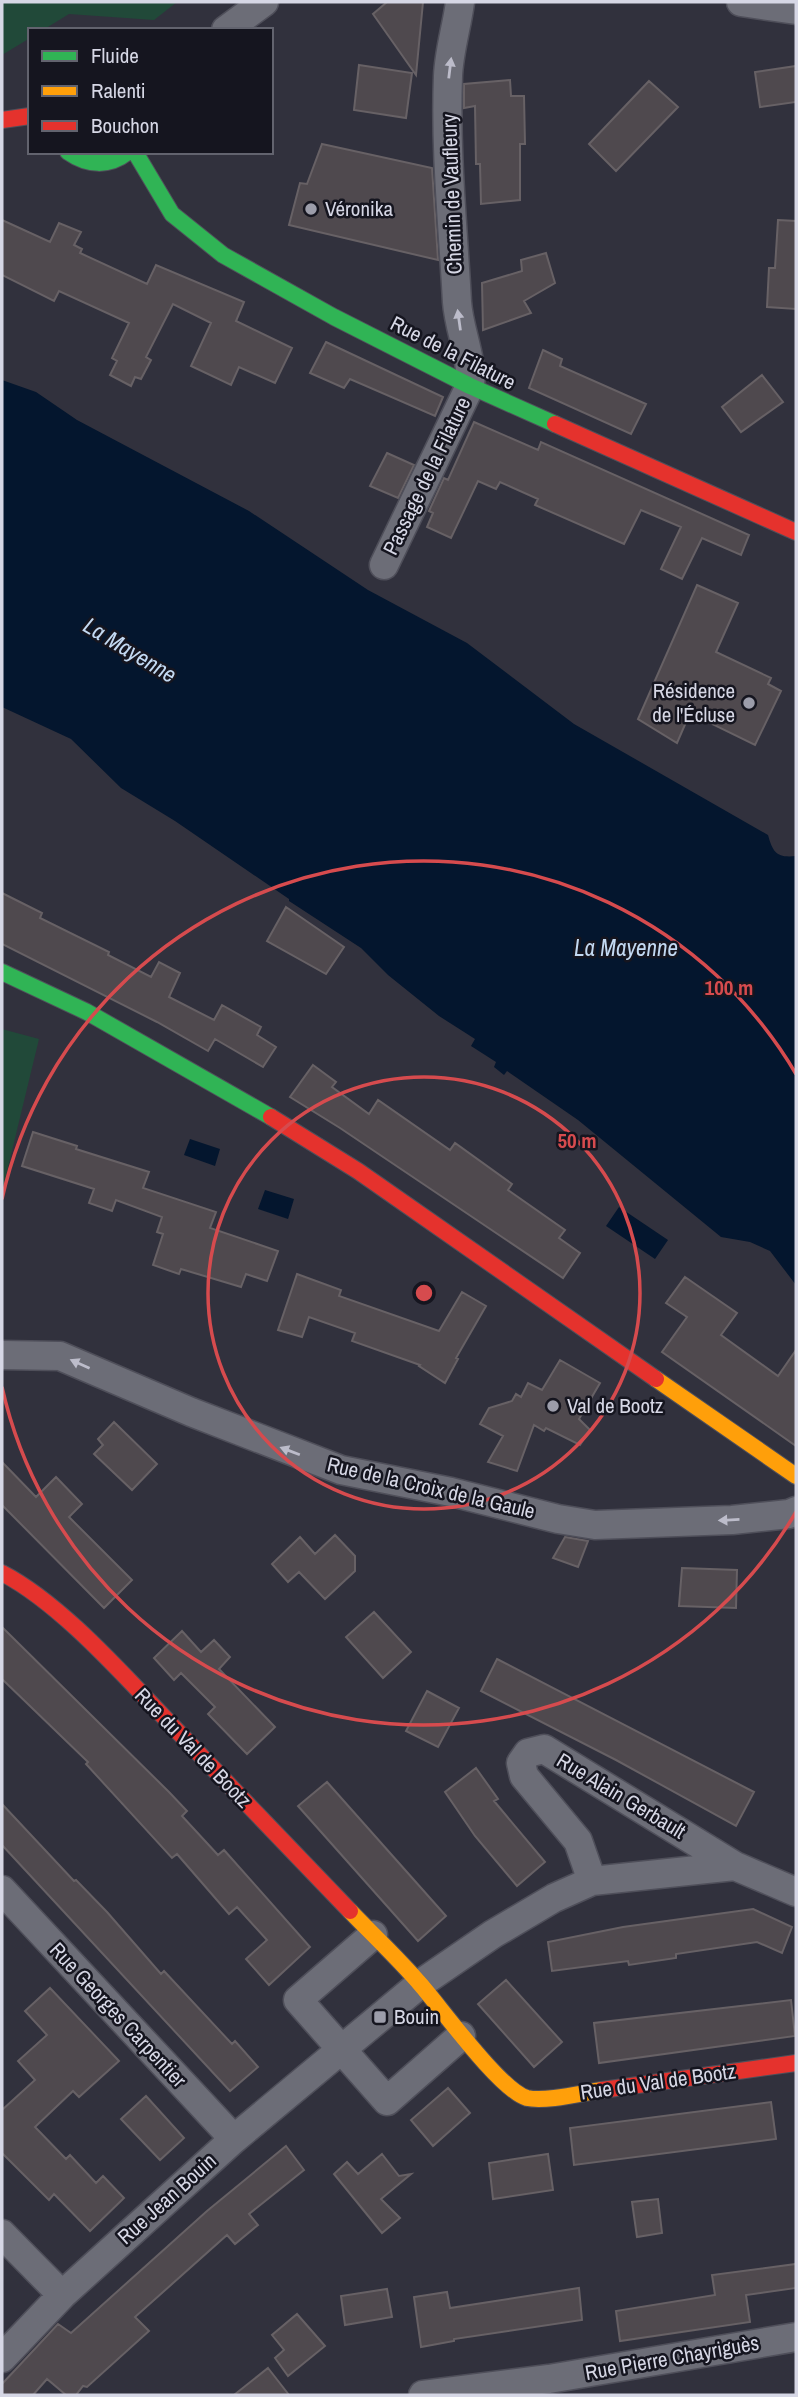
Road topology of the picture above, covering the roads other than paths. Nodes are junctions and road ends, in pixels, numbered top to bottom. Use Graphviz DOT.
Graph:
graph roads {
  1 [pos="264,2"];
  2 [pos="460,2"];
  3 [pos="741,2"];
  4 [pos="796,10"];
  5 [pos="229,28"];
  6 [pos="28,116"];
  7 [pos="2,120"];
  8 [pos="72,154"];
  9 [pos="125,154"];
  10 [pos="136,154"];
  11 [pos="470,386"];
  12 [pos="796,532"];
  13 [pos="384,565"];
  14 [pos="2,972"];
  15 [pos="2,1355"];
  16 [pos="796,1476"];
  17 [pos="796,1511"];
  18 [pos="2,1573"];
  19 [pos="735,1866"];
  20 [pos="592,1881"];
  21 [pos="2,1890"];
  22 [pos="796,1892"];
  23 [pos="373,1935"];
  24 [pos="420,1983"];
  25 [pos="461,2036"];
  26 [pos="341,2049"];
  27 [pos="796,2063"];
  28 [pos="234,2139"];
  29 [pos="2,2234"];
  30 [pos="62,2295"];
  31 [pos="796,2337"];
  32 [pos="2,2358"];
  33 [pos="550,2387"];
  34 [pos="423,2395"];
  1 -- 5 [label="street"];
  11 -- 2 [label="street, Chemin de Vaufleury, one-way"];
  3 -- 4 [label="street"];
  6 -- 7 [label="street"];
  8 -- 9 [label="street"];
  10 -- 11 [label="street, Rue de la Filature"];
  11 -- 12 [label="street, Rue de la Filature"];
  11 -- 13 [label="street, Passage de la Filature"];
  14 -- 16 [label="street"];
  17 -- 15 [label="street, Rue de la Croix de la Gaule, one-way"];
  18 -- 23 [label="street, Rue du Val de Bootz"];
  19 -- 20 [label="street, Rue Alain Gerbault"];
  19 -- 20 [label="street, Rue Alain Gerbault"];
  19 -- 22 [label="street, Rue Alain Gerbault"];
  20 -- 24 [label="street, Rue Alain Gerbault"];
  21 -- 28 [label="street, Rue Georges Carpentier"];
  23 -- 24 [label="street, Rue du Val de Bootz"];
  23 -- 26 [label="street"];
  24 -- 25 [label="street, Rue du Val de Bootz"];
  24 -- 26 [label="street, Rue Jean Bouin"];
  25 -- 26 [label="street"];
  25 -- 27 [label="street, Rue du Val de Bootz"];
  26 -- 28 [label="street, Rue Jean Bouin"];
  28 -- 30 [label="street, Rue Jean Bouin"];
  29 -- 30 [label="street"];
  30 -- 32 [label="street, Rue Jean Bouin"];
  31 -- 33 [label="street, Rue Pierre Chayriguès"];
  33 -- 34 [label="street, Rue Pierre Chayriguès"];
}
